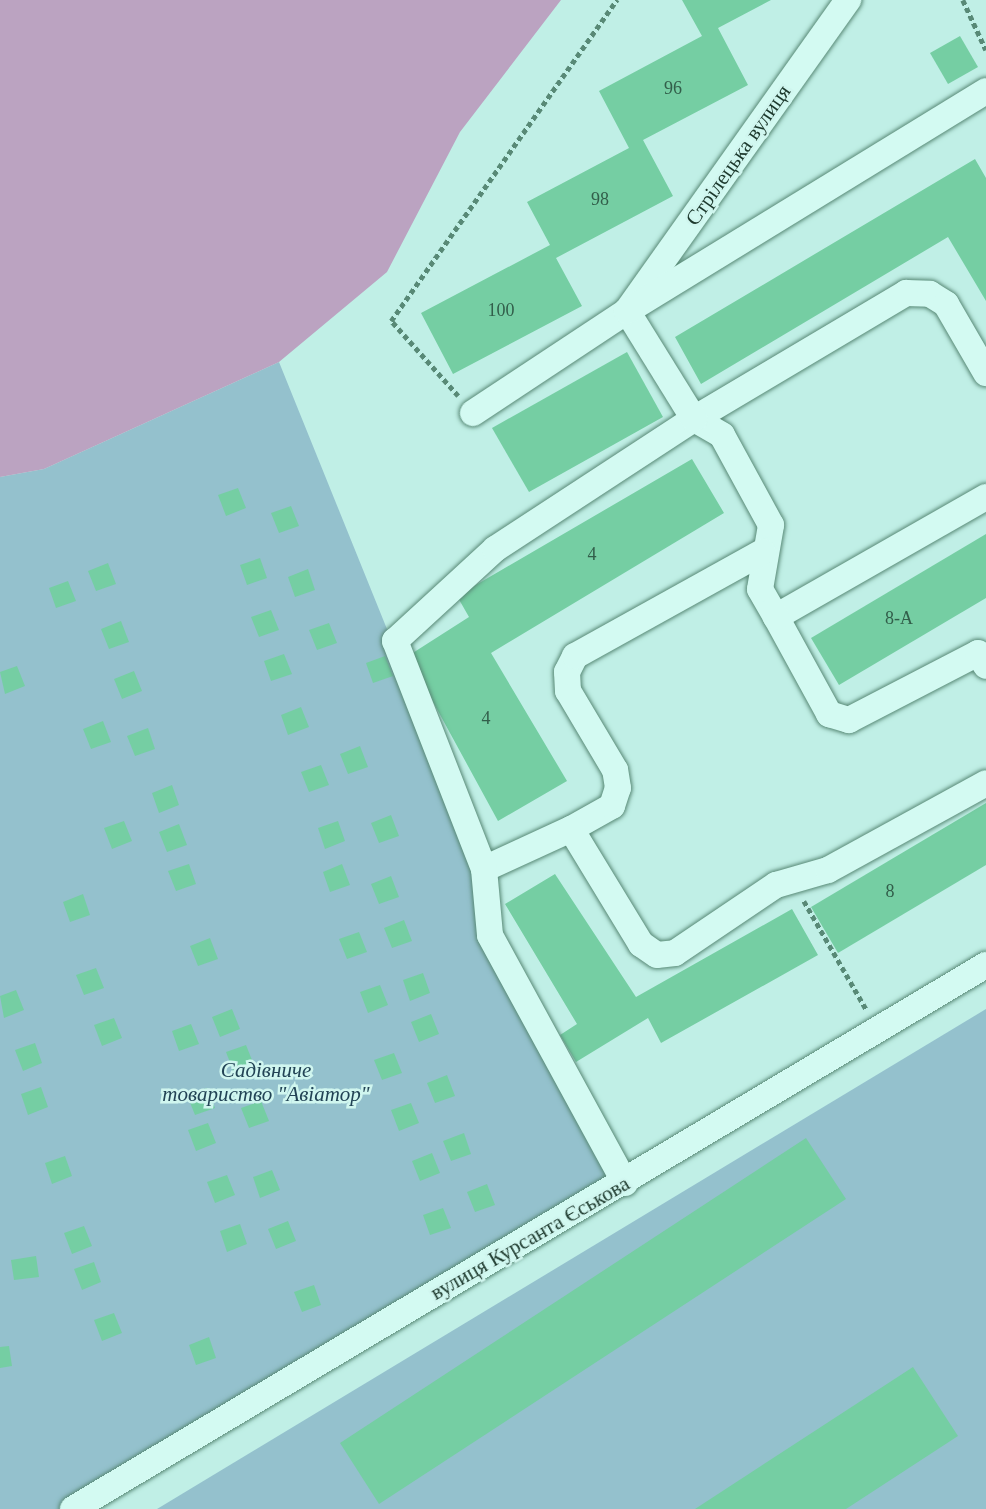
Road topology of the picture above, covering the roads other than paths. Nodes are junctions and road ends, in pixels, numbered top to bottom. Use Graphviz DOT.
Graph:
graph roads {
  1 [pos="848,0"];
  2 [pos="986,92"];
  3 [pos="627,311"];
  4 [pos="986,373"];
  5 [pos="473,412"];
  6 [pos="694,419"];
  7 [pos="986,497"];
  8 [pos="763,552"];
  9 [pos="776,617"];
  10 [pos="983,656"];
  11 [pos="986,783"];
  12 [pos="571,829"];
  13 [pos="484,869"];
  14 [pos="986,965"];
  15 [pos="625,1183"];
  16 [pos="73,1509"];
  1 -- 3 [label="street, Стрілецька вулиця"];
  2 -- 3 [label="street"];
  3 -- 5 [label="street"];
  3 -- 6 [label="street"];
  4 -- 6 [label="street"];
  6 -- 8 [label="street"];
  6 -- 13 [label="street"];
  7 -- 9 [label="street"];
  8 -- 9 [label="street"];
  8 -- 12 [label="street"];
  9 -- 10 [label="street"];
  11 -- 12 [label="street"];
  12 -- 13 [label="street"];
  13 -- 15 [label="street"];
  14 -- 15 [label="street, вулиця Курсанта Єськова"];
  15 -- 16 [label="street, вулиця Курсанта Єськова"];
}
